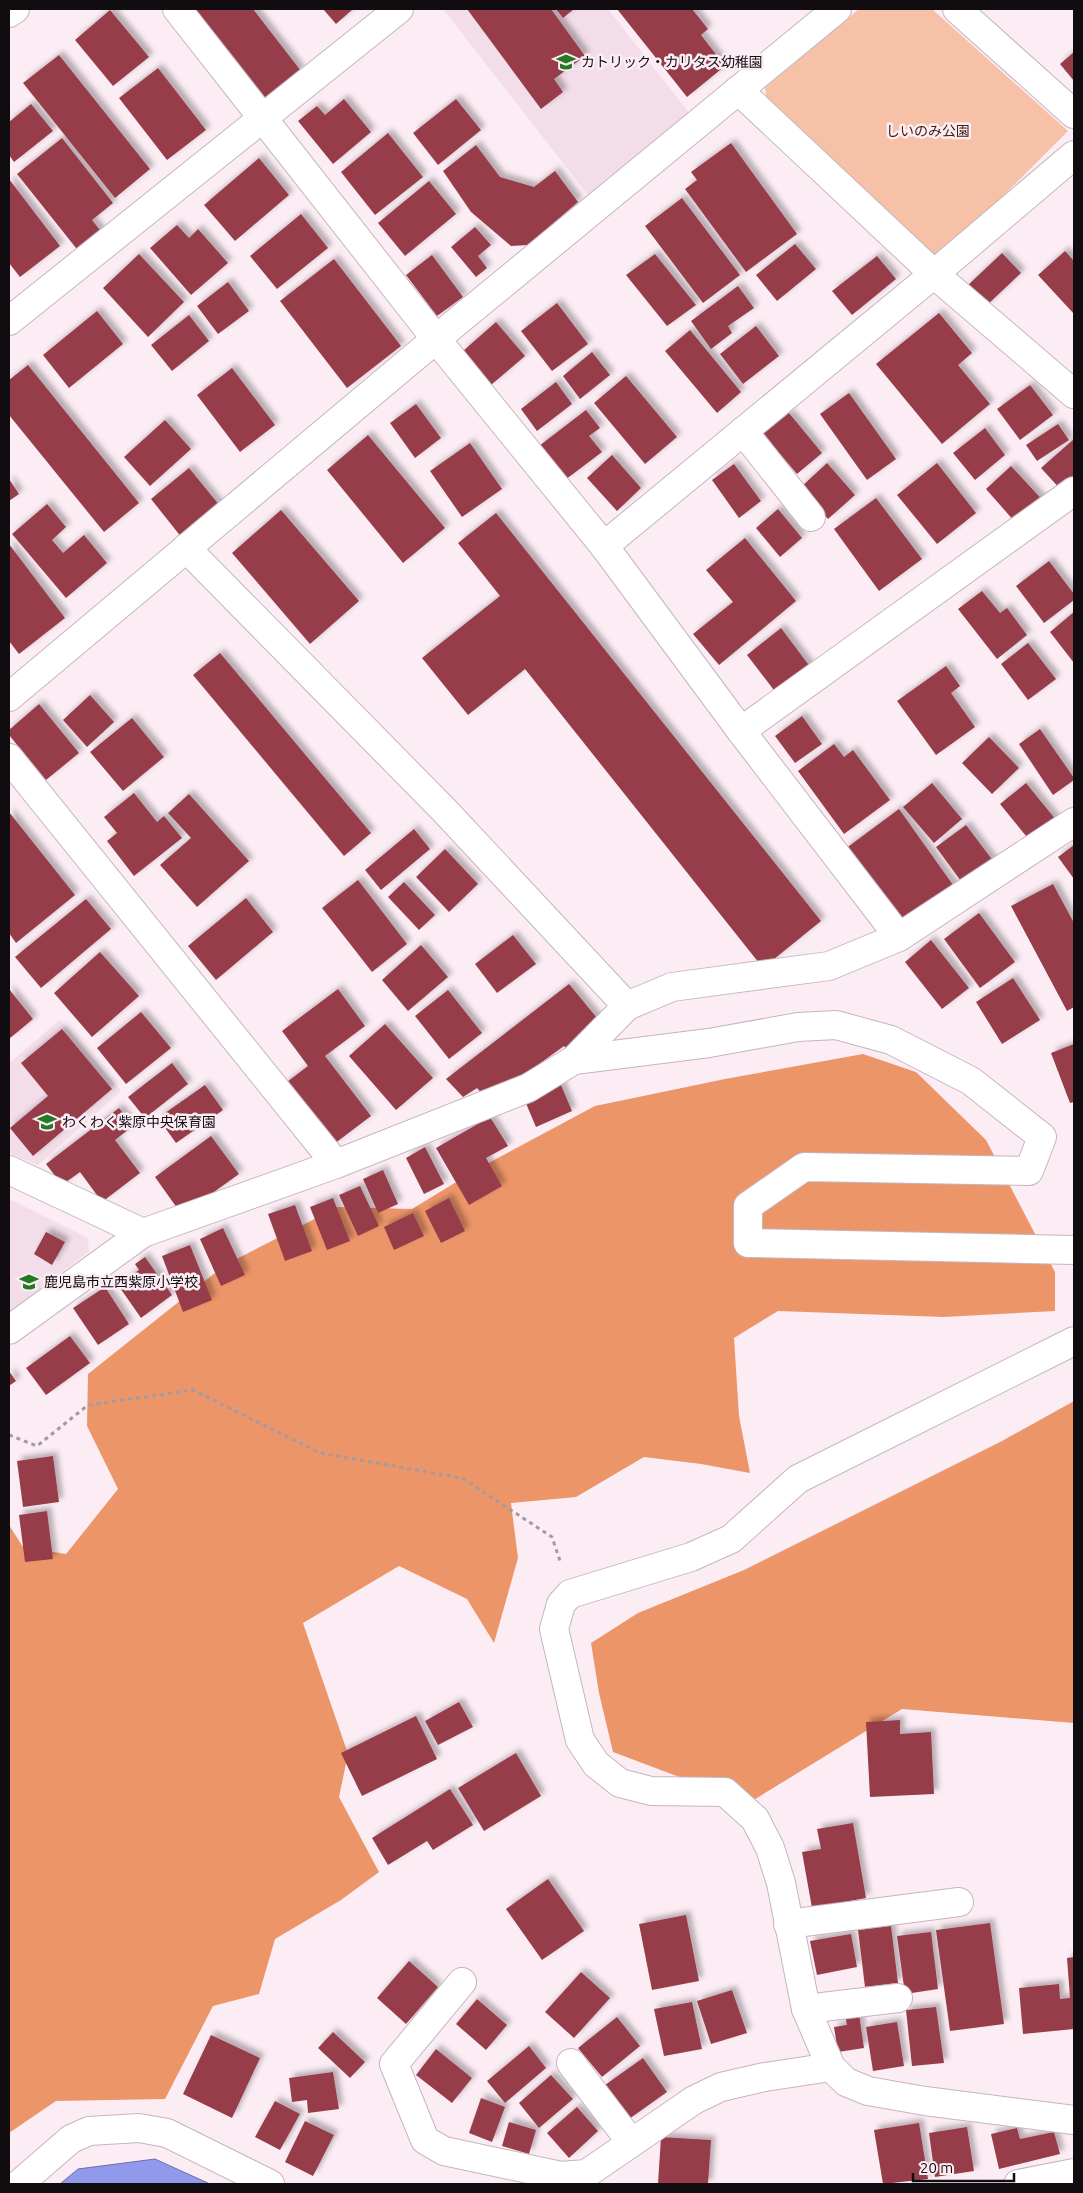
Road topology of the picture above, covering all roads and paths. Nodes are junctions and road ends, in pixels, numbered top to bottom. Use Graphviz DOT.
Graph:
graph roads {
  1 [pos="15,9"];
  2 [pos="177,9"];
  3 [pos="398,9"];
  4 [pos="837,9"];
  5 [pos="957,9"];
  6 [pos="9,13"];
  7 [pos="738,90"];
  8 [pos="1074,114"];
  9 [pos="262,118"];
  10 [pos="1074,155"];
  11 [pos="934,274"];
  12 [pos="9,321"];
  13 [pos="436,339"];
  14 [pos="1074,394"];
  15 [pos="743,431"];
  16 [pos="1074,491"];
  17 [pos="811,517"];
  18 [pos="604,546"];
  19 [pos="186,548"];
  20 [pos="9,697"];
  21 [pos="741,731"];
  22 [pos="9,758"];
  23 [pos="1074,822"];
  24 [pos="899,937"];
  25 [pos="626,1006"];
  26 [pos="574,1060"];
  27 [pos="336,1164"];
  28 [pos="9,1170"];
  29 [pos="142,1233"];
  30 [pos="1074,1250"];
  31 [pos="9,1330"];
  32 [pos="1074,1341"];
  33 [pos="9,1435"];
  34 [pos="570,1594"];
  35 [pos="959,1902"];
  36 [pos="788,1924"];
  37 [pos="462,1982"];
  38 [pos="898,1998"];
  39 [pos="806,2009"];
  40 [pos="571,2064"];
  41 [pos="831,2068"];
  42 [pos="1074,2120"];
  43 [pos="631,2142"];
  44 [pos="1074,2173"];
  45 [pos="19,2184"];
  46 [pos="270,2184"];
  47 [pos="1018,2184"];
  1 -- 6 [label="street"];
  2 -- 9 [label="street"];
  3 -- 9 [label="street"];
  4 -- 7 [label="street"];
  5 -- 8 [label="street"];
  7 -- 11 [label="street"];
  7 -- 13 [label="street"];
  9 -- 12 [label="street"];
  9 -- 13 [label="street"];
  10 -- 11 [label="street"];
  11 -- 14 [label="street"];
  11 -- 15 [label="street"];
  13 -- 18 [label="street"];
  13 -- 19 [label="street"];
  15 -- 17 [label="street"];
  15 -- 18 [label="street"];
  16 -- 21 [label="street"];
  18 -- 21 [label="street"];
  19 -- 20 [label="street"];
  19 -- 25 [label="street"];
  21 -- 24 [label="street"];
  22 -- 27 [label="street"];
  23 -- 24 [label="street"];
  24 -- 25 [label="street"];
  25 -- 26 [label="street"];
  26 -- 27 [label="street"];
  26 -- 30 [label="street"];
  27 -- 29 [label="street"];
  28 -- 29 [label="street"];
  29 -- 31 [label="street"];
  32 -- 34 [label="street"];
  33 -- 34 [label="path"];
  34 -- 36 [label="street"];
  35 -- 36 [label="street"];
  36 -- 39 [label="street"];
  37 -- 43 [label="street"];
  38 -- 39 [label="street"];
  39 -- 41 [label="street"];
  40 -- 43 [label="street"];
  41 -- 42 [label="street"];
  41 -- 43 [label="street"];
  44 -- 47 [label="street"];
  45 -- 46 [label="street"];
}
